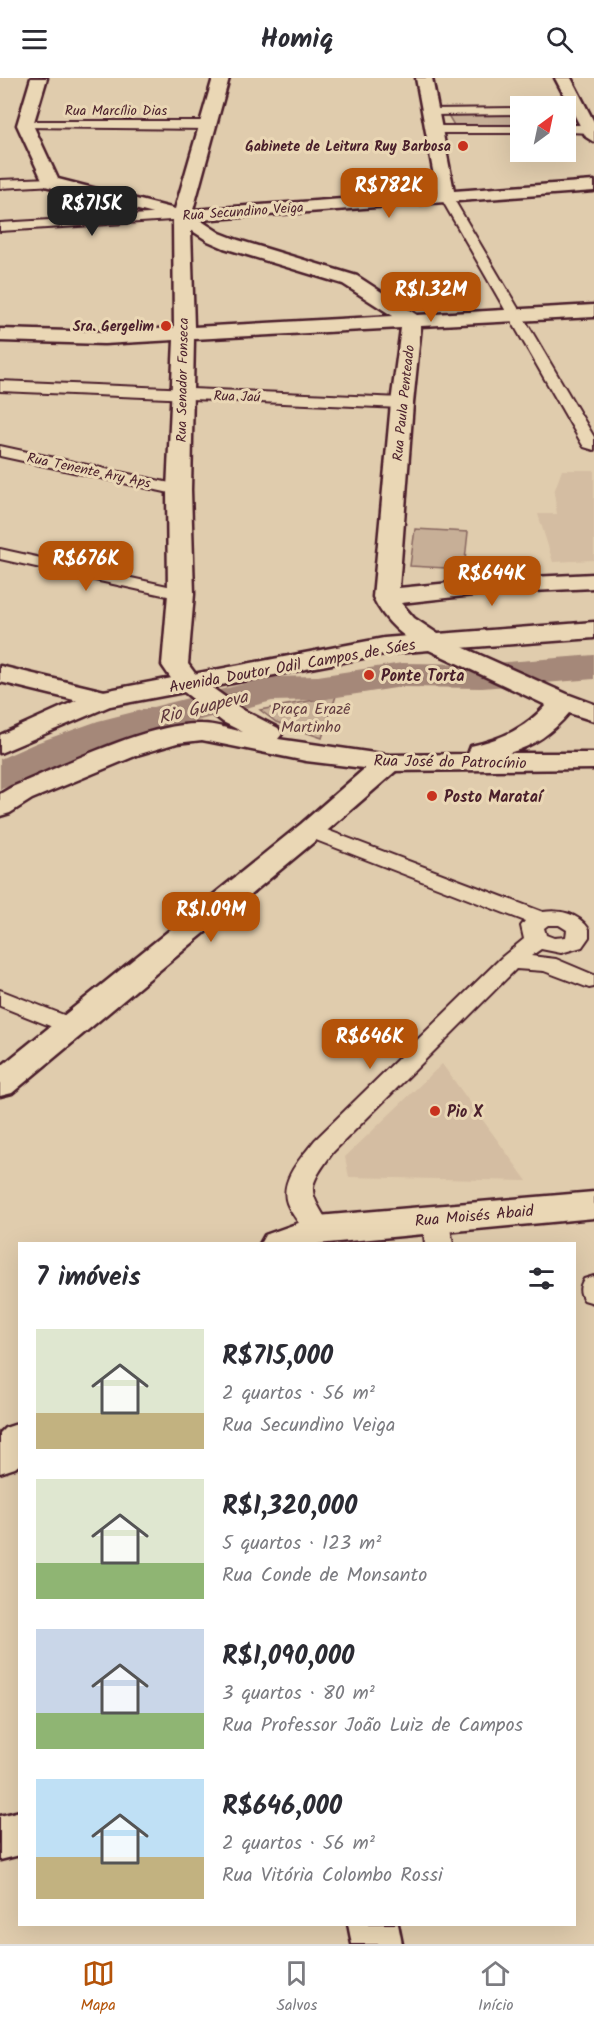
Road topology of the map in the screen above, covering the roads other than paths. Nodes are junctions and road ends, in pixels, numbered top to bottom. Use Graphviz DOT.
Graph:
graph roads {
  1 [pos="39,78"];
  2 [pos="221,78"];
  3 [pos="424,78"];
  4 [pos="563,78"];
  5 [pos="568,96"];
  6 [pos="510,111"];
  7 [pos="431,112"];
  8 [pos="576,114"];
  9 [pos="25,125"];
  10 [pos="208,125"];
  11 [pos="435,130"];
  12 [pos="510,130"];
  13 [pos="576,130"];
  14 [pos="592,132"];
  15 [pos="51,182"];
  16 [pos="0,184"];
  17 [pos="594,186"];
  18 [pos="447,198"];
  19 [pos="182,216"];
  20 [pos="0,227"];
  21 [pos="214,237"];
  22 [pos="182,244"];
  23 [pos="594,311"];
  24 [pos="513,315"];
  25 [pos="412,320"];
  26 [pos="184,334"];
  27 [pos="0,335"];
  28 [pos="0,386"];
  29 [pos="183,393"];
  30 [pos="402,403"];
  31 [pos="594,446"];
  32 [pos="0,451"];
  33 [pos="179,490"];
  34 [pos="0,554"];
  35 [pos="594,581"];
  36 [pos="181,594"];
  37 [pos="386,597"];
  38 [pos="594,630"];
  39 [pos="442,646"];
  40 [pos="0,674"];
  41 [pos="194,687"];
  42 [pos="103,699"];
  43 [pos="560,702"];
  44 [pos="594,713"];
  45 [pos="0,745"];
  46 [pos="306,753"];
  47 [pos="594,761"];
  48 [pos="388,763"];
  49 [pos="429,764"];
  50 [pos="0,807"];
  51 [pos="311,830"];
  52 [pos="594,917"];
  53 [pos="547,926"];
  54 [pos="580,939"];
  55 [pos="510,962"];
  56 [pos="591,984"];
  57 [pos="0,997"];
  58 [pos="70,1026"];
  59 [pos="0,1085"];
  60 [pos="594,1205"];
  61 [pos="318,1229"];
  62 [pos="437,1231"];
  63 [pos="283,1242"];
  64 [pos="594,1286"];
  65 [pos="594,1293"];
  66 [pos="18,1441"];
  67 [pos="0,1457"];
  68 [pos="18,1834"];
  69 [pos="0,1838"];
  70 [pos="373,1926"];
  71 [pos="377,1944"];
  1 -- 9 [label="main road"];
  2 -- 10 [label="main road, Rua Senador Fonseca"];
  3 -- 7 [label="main road"];
  4 -- 5 [label="main road"];
  6 -- 7 [label="street"];
  7 -- 11 [label="main road"];
  8 -- 14 [label="main road"];
  9 -- 10 [label="street, Rua Marcílio Dias"];
  9 -- 15 [label="main road"];
  10 -- 19 [label="main road, Rua Senador Fonseca"];
  11 -- 12 [label="street"];
  11 -- 18 [label="main road"];
  13 -- 14 [label="street"];
  15 -- 16 [label="street"];
  15 -- 19 [label="main road"];
  17 -- 18 [label="main road, Rua Secundino Veiga"];
  18 -- 19 [label="main road, Rua Secundino Veiga"];
  18 -- 24 [label="street"];
  19 -- 20 [label="street, Rua Secundino Veiga"];
  19 -- 21 [label="main road"];
  19 -- 22 [label="main road, Rua Senador Fonseca"];
  21 -- 22 [label="main road"];
  21 -- 25 [label="main road"];
  22 -- 26 [label="main road, Rua Senador Fonseca"];
  23 -- 24 [label="main road"];
  24 -- 25 [label="main road"];
  24 -- 31 [label="street"];
  25 -- 26 [label="main road"];
  25 -- 30 [label="main road, Rua Paula Penteado"];
  26 -- 27 [label="main road"];
  26 -- 29 [label="main road, Rua Senador Fonseca"];
  28 -- 29 [label="street, Rua Jaú"];
  29 -- 30 [label="street, Rua Jaú"];
  29 -- 33 [label="main road, Rua Senador Fonseca"];
  30 -- 37 [label="main road, Rua Paula Penteado"];
  32 -- 33 [label="street, Rua Tenente Ary Aps"];
  33 -- 36 [label="main road, Rua Senador Fonseca"];
  34 -- 36 [label="street"];
  35 -- 37 [label="main road"];
  36 -- 41 [label="main road, Rua Senador Fonseca"];
  37 -- 39 [label="main road"];
  38 -- 39 [label="main road, Avenida Doutor Odil Campos de Sáes"];
  39 -- 41 [label="main road, Avenida Doutor Odil Campos de Sáes"];
  39 -- 43 [label="main road"];
  40 -- 42 [label="main road"];
  41 -- 42 [label="main road, Avenida Doutor Odil Campos de Sáes"];
  41 -- 46 [label="main road"];
  42 -- 45 [label="main road, Avenida Doutor Odil Campos de Sáes"];
  43 -- 44 [label="main road"];
  43 -- 49 [label="main road"];
  46 -- 48 [label="main road, Rua José do Patrocínio"];
  46 -- 50 [label="main road"];
  47 -- 49 [label="main road, Rua José do Patrocínio"];
  48 -- 49 [label="main road, Rua José do Patrocínio"];
  48 -- 51 [label="main road"];
  51 -- 53 [label="street"];
  51 -- 58 [label="main road"];
  52 -- 53 [label="street"];
  53 -- 54 [label="street"];
  53 -- 54 [label="street"];
  53 -- 55 [label="street"];
  54 -- 56 [label="street"];
  55 -- 56 [label="street"];
  55 -- 61 [label="street"];
  57 -- 58 [label="street"];
  58 -- 59 [label="main road"];
  60 -- 62 [label="main road, Rua Moisés Abaid"];
  61 -- 62 [label="main road, Rua Moisés Abaid"];
  61 -- 63 [label="main road, Rua Moisés Abaid"];
  64 -- 65 [label="street"];
  66 -- 67 [label="main road"];
  68 -- 69 [label="main road"];
  70 -- 71 [label="main road"];
}
